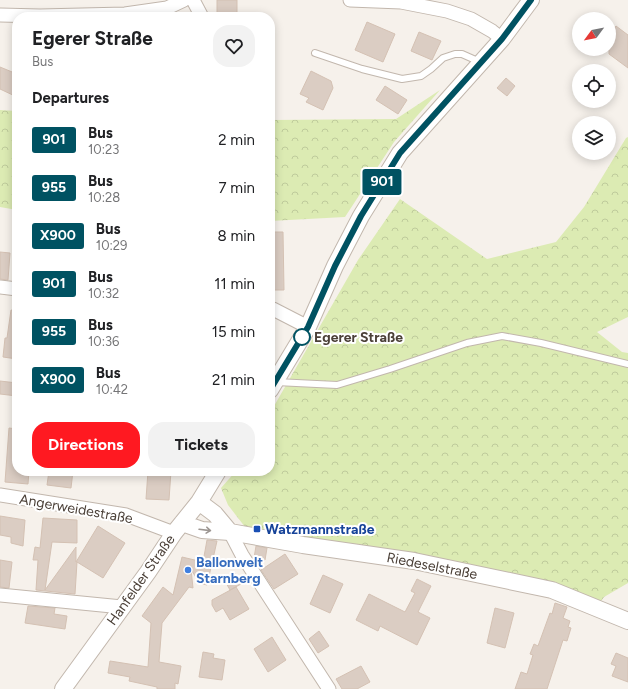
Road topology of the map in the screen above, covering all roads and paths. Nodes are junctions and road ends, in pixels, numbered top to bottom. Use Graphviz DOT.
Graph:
graph roads {
  1 [pos="184,0"];
  2 [pos="193,0"];
  3 [pos="350,0"];
  4 [pos="531,0"];
  5 [pos="139,12"];
  6 [pos="199,12"];
  7 [pos="0,15"];
  8 [pos="12,15"];
  9 [pos="502,39"];
  10 [pos="315,53"];
  11 [pos="481,63"];
  12 [pos="0,287"];
  13 [pos="12,288"];
  14 [pos="275,310"];
  15 [pos="308,327"];
  16 [pos="628,364"];
  17 [pos="275,381"];
  18 [pos="275,386"];
  19 [pos="215,476"];
  20 [pos="0,495"];
  21 [pos="199,502"];
  22 [pos="178,528"];
  23 [pos="230,532"];
  24 [pos="0,595"];
  25 [pos="122,607"];
  26 [pos="627,619"];
  27 [pos="63,689"];
  28 [pos="329,689"];
  1 -- 5 [label="street"];
  2 -- 6 [label="street"];
  3 -- 9 [label="street"];
  4 -- 9 [label="street"];
  7 -- 8 [label="street"];
  9 -- 11 [label="street"];
  10 -- 11 [label="lane"];
  11 -- 15 [label="street"];
  12 -- 13 [label="street"];
  14 -- 15 [label="street"];
  15 -- 17 [label="street"];
  16 -- 18 [label="lane"];
  19 -- 21 [label="street, Hanfelder Straße"];
  20 -- 22 [label="street, Angerweidestraße"];
  21 -- 22 [label="street, Hanfelder Straße"];
  21 -- 23 [label="street"];
  22 -- 23 [label="street, Riedeselstraße, one-way"];
  22 -- 25 [label="street, Hanfelder Straße"];
  23 -- 26 [label="street, Riedeselstraße"];
  23 -- 28 [label="street"];
  24 -- 25 [label="street"];
  25 -- 27 [label="street, Hanfelder Straße"];
}
